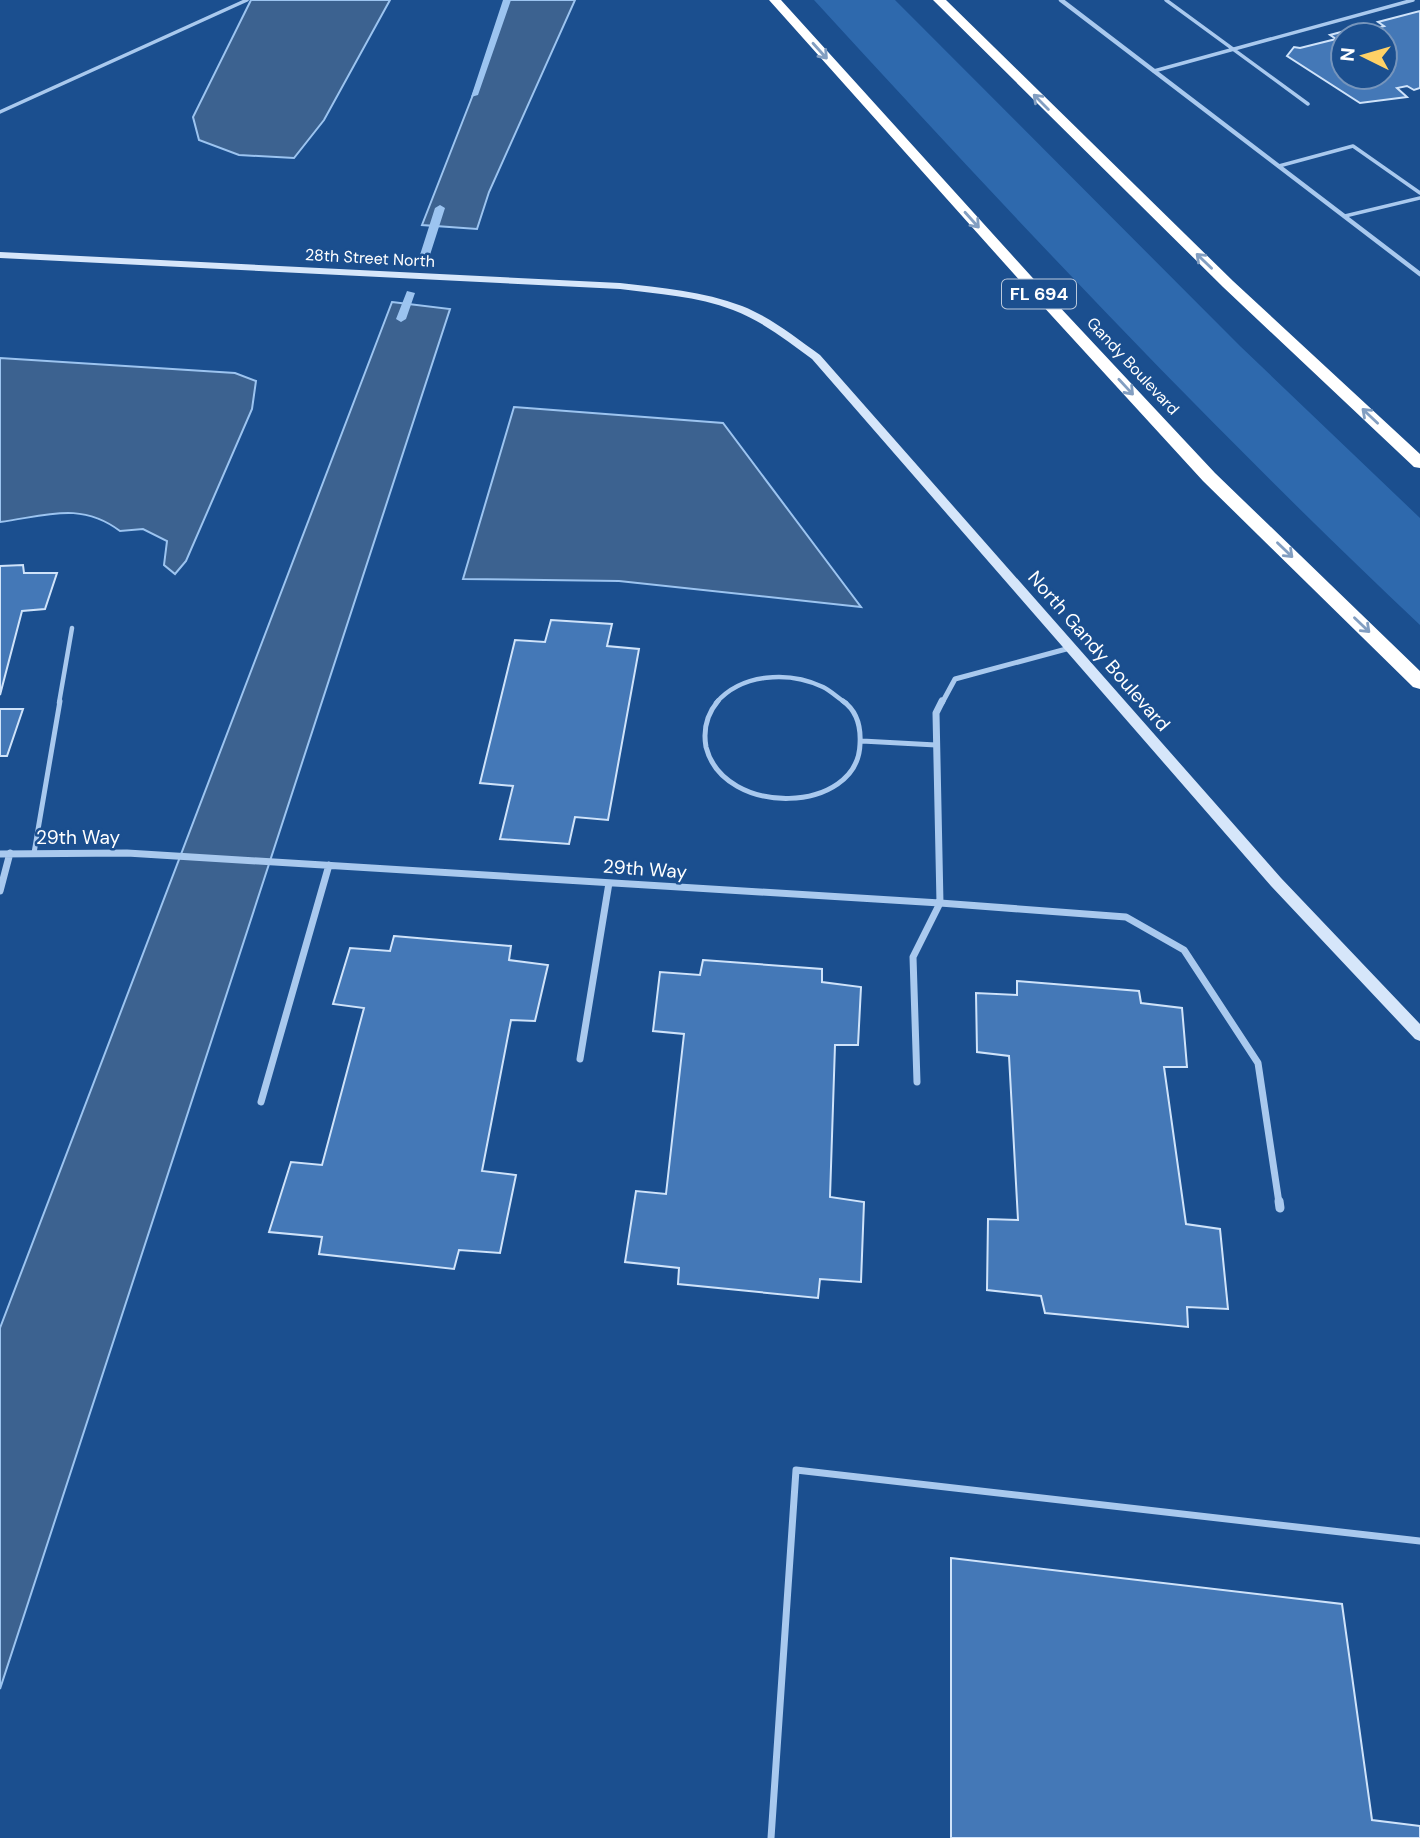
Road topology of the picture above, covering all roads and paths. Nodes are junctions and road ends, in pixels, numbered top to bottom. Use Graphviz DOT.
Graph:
graph roads {
  1 [pos="247,0"];
  2 [pos="775,0"];
  3 [pos="939,0"];
  4 [pos="1061,0"];
  5 [pos="1166,0"];
  6 [pos="1413,0"];
  7 [pos="1233,50"];
  8 [pos="1154,71"];
  9 [pos="1308,104"];
  10 [pos="0,112"];
  11 [pos="1279,166"];
  12 [pos="1420,195"];
  13 [pos="1345,216"];
  14 [pos="0,255"];
  15 [pos="1420,274"];
  16 [pos="737,308"];
  17 [pos="1420,463"];
  18 [pos="72,628"];
  19 [pos="1070,648"];
  20 [pos="1420,682"];
  21 [pos="862,741"];
  22 [pos="936,745"];
  23 [pos="0,853"];
  24 [pos="10,853"];
  25 [pos="34,853"];
  26 [pos="329,865"];
  27 [pos="609,883"];
  28 [pos="0,891"];
  29 [pos="940,903"];
  30 [pos="1420,1034"];
  31 [pos="580,1059"];
  32 [pos="917,1082"];
  33 [pos="261,1102"];
  34 [pos="1280,1208"];
  35 [pos="1420,1541"];
  36 [pos="771,1838"];
  1 -- 10 [label="lane"];
  2 -- 20 [label="highway, Gandy Boulevard / FL 694, one-way"];
  17 -- 3 [label="highway, one-way"];
  4 -- 8 [label="street"];
  5 -- 7 [label="lane"];
  6 -- 7 [label="lane"];
  7 -- 8 [label="lane"];
  7 -- 9 [label="lane"];
  8 -- 11 [label="street"];
  11 -- 12 [label="lane"];
  11 -- 13 [label="street"];
  12 -- 13 [label="lane"];
  13 -- 15 [label="street"];
  14 -- 16 [label="street, 28th Street North"];
  16 -- 19 [label="street, North Gandy Boulevard"];
  18 -- 25 [label="lane"];
  19 -- 22 [label="street"];
  19 -- 30 [label="street, North Gandy Boulevard"];
  21 -- 21 [label="lane"];
  21 -- 22 [label="lane"];
  22 -- 29 [label="street"];
  23 -- 24 [label="street, 29th Way"];
  24 -- 25 [label="street, 29th Way"];
  24 -- 28 [label="street"];
  25 -- 26 [label="street, 29th Way"];
  26 -- 27 [label="street, 29th Way"];
  26 -- 33 [label="street"];
  27 -- 29 [label="street, 29th Way"];
  27 -- 31 [label="street"];
  29 -- 32 [label="street"];
  29 -- 34 [label="street, 29th Way"];
  35 -- 36 [label="lane"];
}
